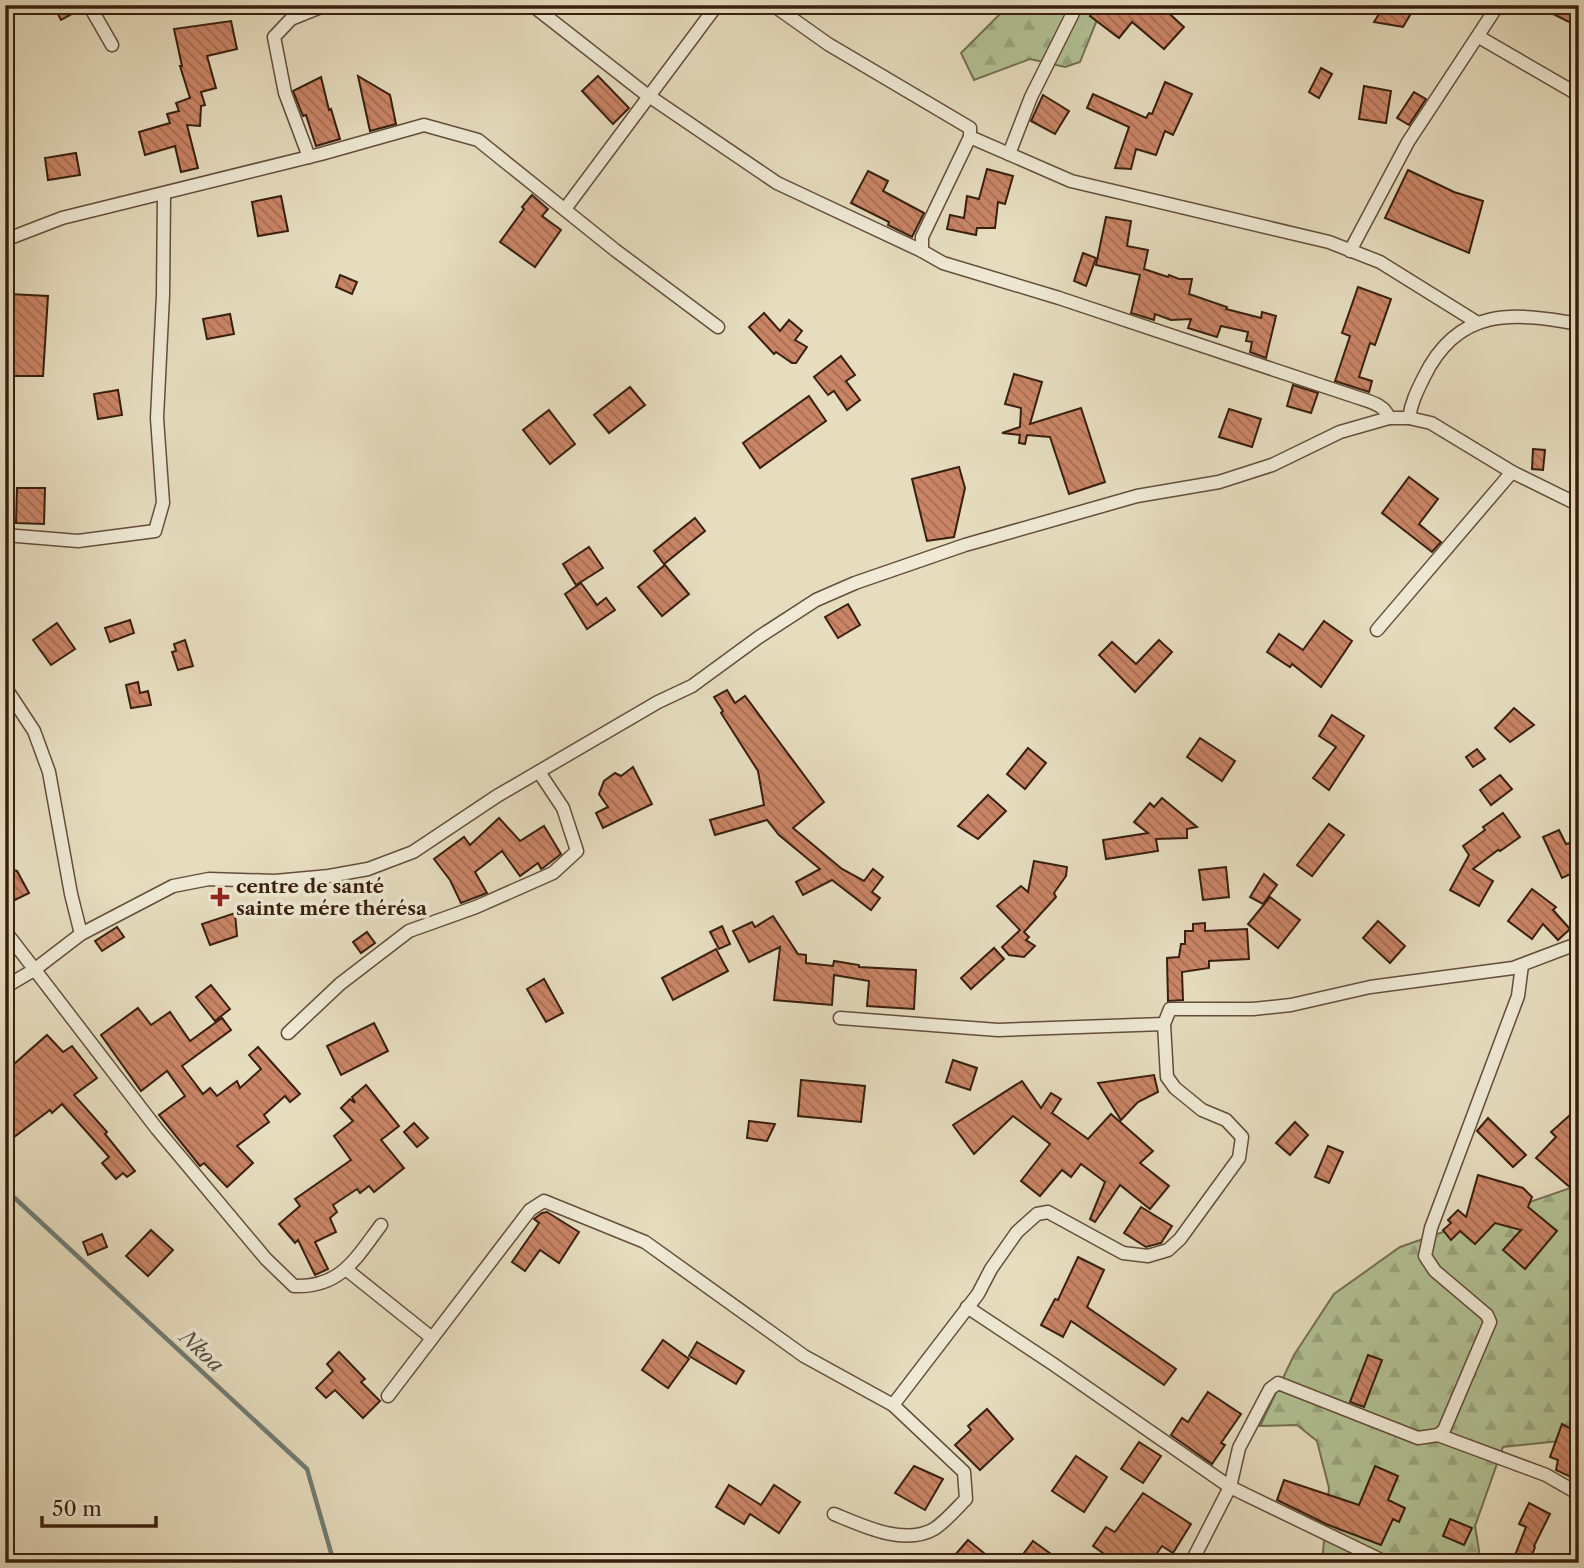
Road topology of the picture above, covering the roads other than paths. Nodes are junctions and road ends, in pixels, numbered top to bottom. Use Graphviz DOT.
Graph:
graph roads {
  1 [pos="89,5"];
  2 [pos="326,5"];
  3 [pos="532,5"];
  4 [pos="717,5"];
  5 [pos="773,5"];
  6 [pos="1077,5"];
  7 [pos="1498,5"];
  8 [pos="1479,37"];
  9 [pos="112,45"];
  10 [pos="1579,94"];
  11 [pos="648,95"];
  12 [pos="970,137"];
  13 [pos="1009,154"];
  14 [pos="309,157"];
  15 [pos="164,194"];
  16 [pos="565,209"];
  17 [pos="5,240"];
  18 [pos="922,251"];
  19 [pos="1350,251"];
  20 [pos="1478,323"];
  21 [pos="1579,324"];
  22 [pos="718,327"];
  23 [pos="1389,418"];
  24 [pos="1409,418"];
  25 [pos="1512,472"];
  26 [pos="1579,505"];
  27 [pos="5,536"];
  28 [pos="1377,630"];
  29 [pos="5,687"];
  30 [pos="538,772"];
  31 [pos="5,931"];
  32 [pos="81,934"];
  33 [pos="1579,943"];
  34 [pos="1522,965"];
  35 [pos="34,970"];
  36 [pos="5,988"];
  37 [pos="839,1018"];
  38 [pos="1164,1024"];
  39 [pos="288,1033"];
  40 [pos="382,1226"];
  41 [pos="346,1270"];
  42 [pos="967,1307"];
  43 [pos="432,1338"];
  44 [pos="388,1396"];
  45 [pos="893,1405"];
  46 [pos="1438,1435"];
  47 [pos="1230,1487"];
  48 [pos="1579,1494"];
  49 [pos="834,1514"];
  50 [pos="1191,1563"];
  51 [pos="1387,1563"];
  1 -- 9 [label="street"];
  2 -- 14 [label="street"];
  3 -- 11 [label="street"];
  4 -- 11 [label="street"];
  5 -- 12 [label="street"];
  6 -- 13 [label="street"];
  7 -- 8 [label="street"];
  8 -- 10 [label="street"];
  8 -- 19 [label="street"];
  11 -- 16 [label="street"];
  11 -- 18 [label="street"];
  12 -- 13 [label="street"];
  12 -- 18 [label="street"];
  13 -- 19 [label="street"];
  14 -- 15 [label="street"];
  14 -- 16 [label="street"];
  15 -- 17 [label="street"];
  15 -- 27 [label="street"];
  16 -- 22 [label="street"];
  18 -- 23 [label="street"];
  19 -- 20 [label="street"];
  20 -- 21 [label="street"];
  20 -- 24 [label="street"];
  23 -- 24 [label="street"];
  23 -- 30 [label="street"];
  24 -- 25 [label="street"];
  25 -- 26 [label="street"];
  25 -- 28 [label="street"];
  29 -- 32 [label="street"];
  30 -- 32 [label="street"];
  30 -- 39 [label="street"];
  31 -- 35 [label="street"];
  32 -- 35 [label="street"];
  33 -- 34 [label="street"];
  34 -- 38 [label="street"];
  34 -- 46 [label="street"];
  35 -- 36 [label="street"];
  35 -- 41 [label="street"];
  37 -- 38 [label="street"];
  38 -- 42 [label="street"];
  40 -- 41 [label="street"];
  41 -- 43 [label="street"];
  42 -- 45 [label="street"];
  42 -- 47 [label="street"];
  43 -- 44 [label="street"];
  43 -- 45 [label="street"];
  45 -- 49 [label="street"];
  46 -- 47 [label="street"];
  46 -- 48 [label="street"];
  47 -- 50 [label="street"];
  47 -- 51 [label="street"];
}
